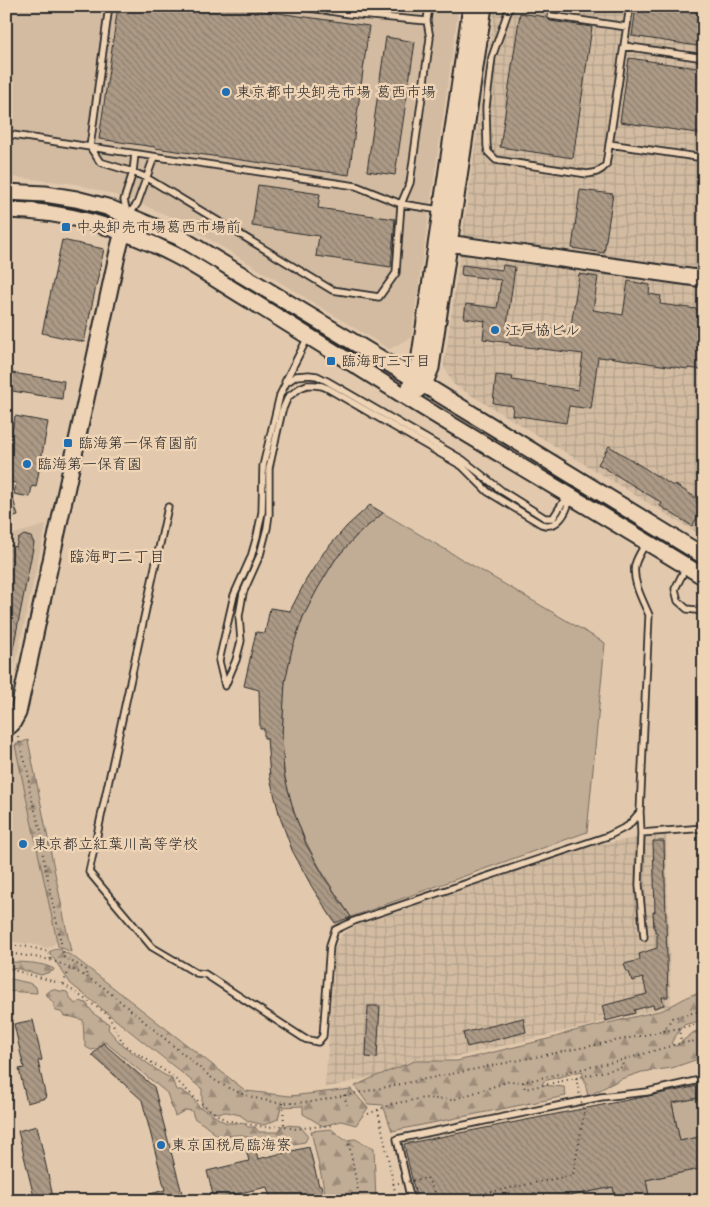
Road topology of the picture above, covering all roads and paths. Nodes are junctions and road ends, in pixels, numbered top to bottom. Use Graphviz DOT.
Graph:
graph roads {
  1 [pos="108,6"];
  2 [pos="298,6"];
  3 [pos="429,6"];
  4 [pos="471,6"];
  5 [pos="484,6"];
  6 [pos="510,6"];
  7 [pos="630,6"];
  8 [pos="551,16"];
  9 [pos="427,21"];
  10 [pos="626,27"];
  11 [pos="624,46"];
  12 [pos="704,58"];
  13 [pos="6,134"];
  14 [pos="609,144"];
  15 [pos="90,147"];
  16 [pos="135,154"];
  17 [pos="154,157"];
  18 [pos="704,158"];
  19 [pos="133,172"];
  20 [pos="147,178"];
  21 [pos="6,192"];
  22 [pos="401,204"];
  23 [pos="6,210"];
  24 [pos="442,210"];
  25 [pos="127,215"];
  26 [pos="123,232"];
  27 [pos="443,242"];
  28 [pos="704,279"];
  29 [pos="308,336"];
  30 [pos="418,381"];
  31 [pos="282,389"];
  32 [pos="407,398"];
  33 [pos="578,480"];
  34 [pos="570,496"];
  35 [pos="168,507"];
  36 [pos="647,542"];
  37 [pos="704,556"];
  38 [pos="686,566"];
  39 [pos="704,577"];
  40 [pos="704,611"];
  41 [pos="12,733"];
  42 [pos="640,812"];
  43 [pos="704,828"];
  44 [pos="641,832"];
  45 [pos="644,937"];
  46 [pos="6,945"];
  47 [pos="6,954"];
  48 [pos="51,961"];
  49 [pos="70,968"];
  50 [pos="6,969"];
  51 [pos="86,976"];
  52 [pos="63,984"];
  53 [pos="704,1010"];
  54 [pos="704,1023"];
  55 [pos="678,1028"];
  56 [pos="664,1031"];
  57 [pos="704,1040"];
  58 [pos="681,1044"];
  59 [pos="622,1060"];
  60 [pos="576,1078"];
  61 [pos="704,1079"];
  62 [pos="523,1082"];
  63 [pos="344,1095"];
  64 [pos="284,1102"];
  65 [pos="347,1105"];
  66 [pos="378,1110"];
  67 [pos="368,1114"];
  68 [pos="332,1125"];
  69 [pos="284,1126"];
  70 [pos="348,1144"];
  71 [pos="393,1184"];
  72 [pos="360,1201"];
  73 [pos="397,1201"];
  74 [pos="411,1201"];
  75 [pos="440,1201"];
  76 [pos="447,1201"];
  1 -- 15 [label="lane"];
  2 -- 9 [label="lane"];
  3 -- 9 [label="lane"];
  4 -- 24 [label="street"];
  5 -- 27 [label="street"];
  6 -- 14 [label="lane"];
  7 -- 10 [label="lane"];
  8 -- 10 [label="lane"];
  9 -- 22 [label="lane"];
  10 -- 11 [label="lane"];
  11 -- 12 [label="lane"];
  11 -- 14 [label="lane"];
  13 -- 15 [label="lane"];
  14 -- 18 [label="lane"];
  15 -- 16 [label="lane"];
  15 -- 19 [label="lane"];
  16 -- 17 [label="lane"];
  16 -- 19 [label="lane"];
  17 -- 20 [label="lane"];
  17 -- 22 [label="lane"];
  19 -- 20 [label="lane"];
  19 -- 25 [label="lane"];
  20 -- 22 [label="lane"];
  20 -- 25 [label="lane"];
  21 -- 25 [label="street"];
  22 -- 24 [label="lane"];
  23 -- 26 [label="street"];
  24 -- 27 [label="street"];
  25 -- 26 [label="street"];
  25 -- 30 [label="street"];
  26 -- 29 [label="street"];
  26 -- 41 [label="street"];
  27 -- 28 [label="street"];
  27 -- 30 [label="street"];
  29 -- 31 [label="lane"];
  29 -- 32 [label="street"];
  30 -- 32 [label="street"];
  30 -- 33 [label="street"];
  31 -- 34 [label="lane"];
  31 -- 34 [label="lane"];
  32 -- 34 [label="street"];
  33 -- 34 [label="street"];
  33 -- 37 [label="street"];
  34 -- 36 [label="street"];
  35 -- 42 [label="lane"];
  36 -- 38 [label="street"];
  36 -- 42 [label="lane"];
  38 -- 39 [label="street"];
  38 -- 40 [label="lane"];
  41 -- 51 [label="path"];
  42 -- 44 [label="lane"];
  43 -- 44 [label="lane"];
  44 -- 45 [label="lane"];
  46 -- 48 [label="path"];
  47 -- 48 [label="path"];
  48 -- 49 [label="path"];
  49 -- 51 [label="path"];
  49 -- 52 [label="path"];
  50 -- 52 [label="path"];
  51 -- 64 [label="path"];
  52 -- 69 [label="path"];
  53 -- 56 [label="path"];
  54 -- 55 [label="path"];
  55 -- 56 [label="path"];
  55 -- 58 [label="path"];
  56 -- 63 [label="path"];
  57 -- 58 [label="path"];
  58 -- 59 [label="path"];
  59 -- 60 [label="path"];
  59 -- 62 [label="path"];
  60 -- 62 [label="path"];
  60 -- 76 [label="path, bridge"];
  61 -- 74 [label="lane"];
  62 -- 66 [label="path"];
  63 -- 64 [label="path"];
  63 -- 65 [label="path"];
  64 -- 69 [label="path"];
  66 -- 67 [label="path"];
  66 -- 71 [label="path"];
  68 -- 69 [label="path"];
  70 -- 72 [label="path"];
  71 -- 73 [label="path"];
  71 -- 75 [label="path, bridge"];
}
